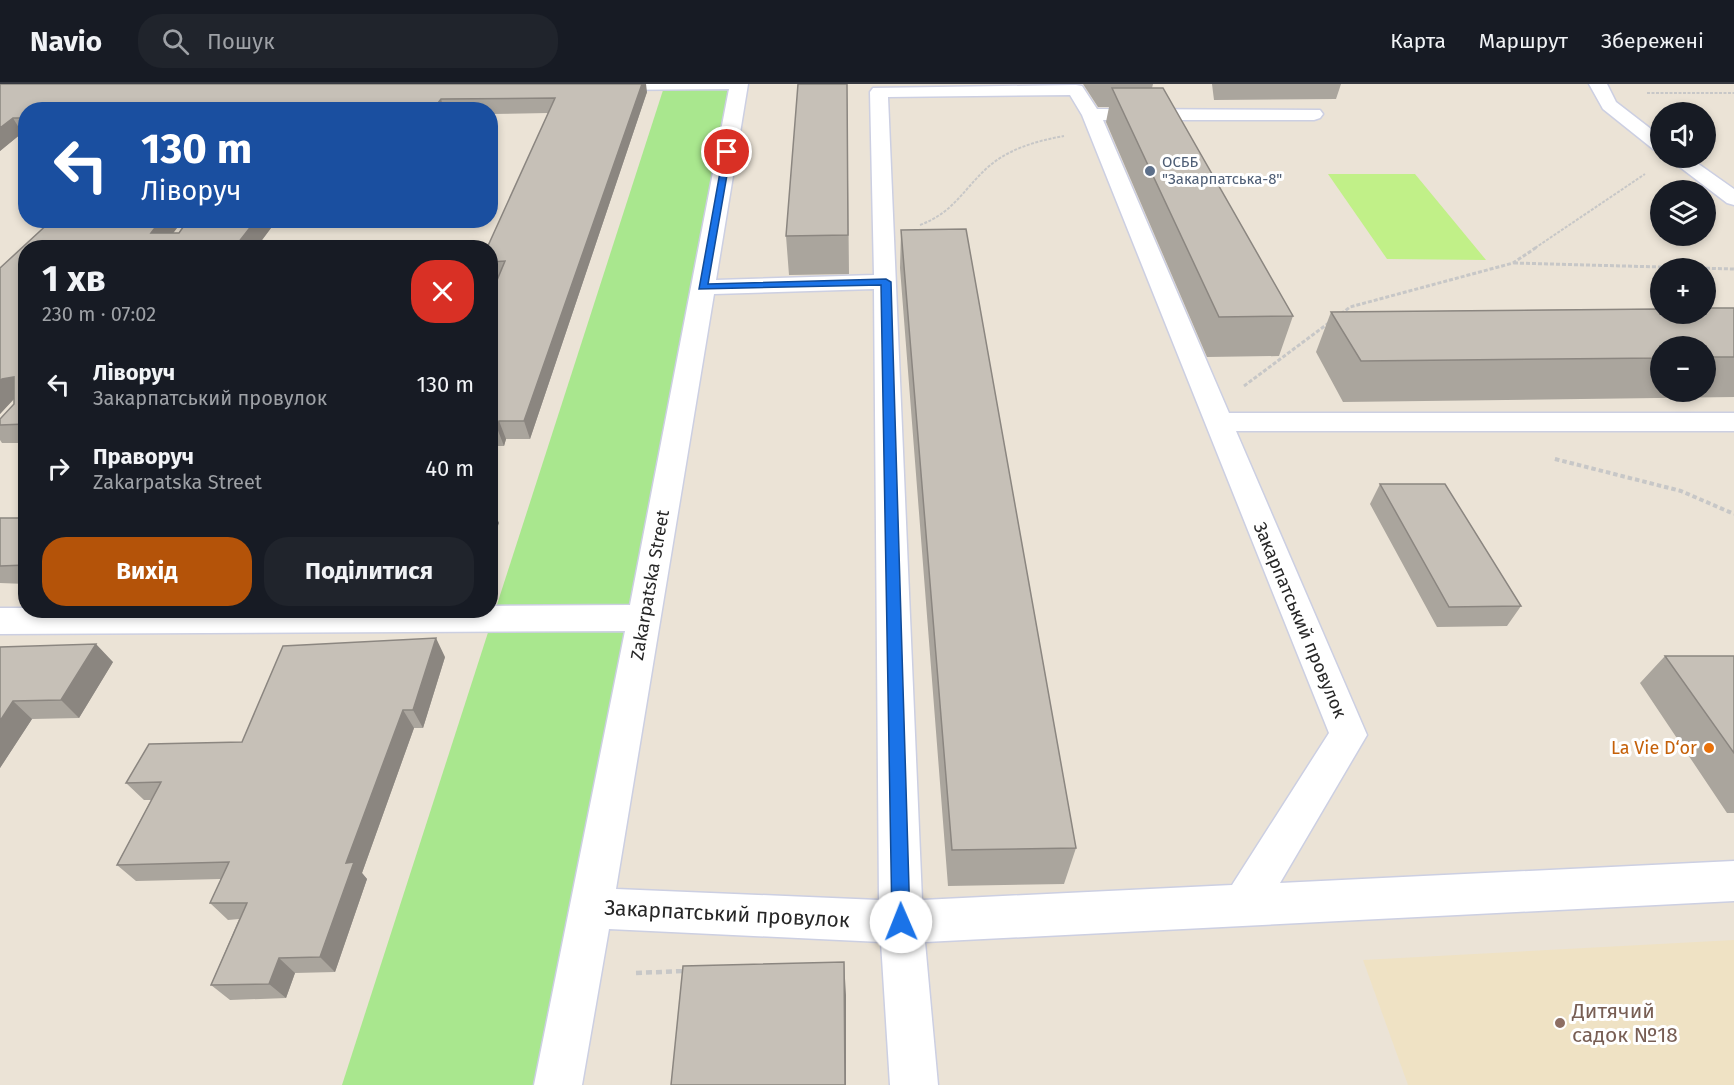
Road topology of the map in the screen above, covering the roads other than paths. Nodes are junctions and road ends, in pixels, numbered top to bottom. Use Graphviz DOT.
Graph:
graph roads {
  1 [pos="739,84"];
  2 [pos="1598,84"];
  3 [pos="588,86"];
  4 [pos="1314,114"];
  5 [pos="1094,122"];
  6 [pos="1650,137"];
  7 [pos="1692,168"];
  8 [pos="1734,199"];
  9 [pos="886,282"];
  10 [pos="703,287"];
  11 [pos="1215,416"];
  12 [pos="1734,422"];
  13 [pos="645,618"];
  14 [pos="0,621"];
  15 [pos="1734,881"];
  16 [pos="1244,904"];
  17 [pos="589,908"];
  18 [pos="901,922"];
  19 [pos="558,1085"];
  20 [pos="914,1085"];
  1 -- 3 [label="street"];
  1 -- 10 [label="street, Zakarpatska Street"];
  2 -- 6 [label="street"];
  4 -- 5 [label="street"];
  5 -- 9 [label="street, Закарпатський провулок"];
  5 -- 11 [label="street, Закарпатський провулок"];
  7 -- 8 [label="street"];
  9 -- 10 [label="street"];
  9 -- 18 [label="street, Закарпатський провулок"];
  10 -- 13 [label="street, Zakarpatska Street"];
  11 -- 12 [label="street"];
  11 -- 16 [label="street, Закарпатський провулок"];
  13 -- 14 [label="street"];
  13 -- 17 [label="street, Zakarpatska Street"];
  15 -- 16 [label="street, Закарпатський провулок"];
  16 -- 18 [label="street, Закарпатський провулок"];
  17 -- 18 [label="street, Закарпатський провулок"];
  17 -- 19 [label="street, Zakarpatska Street"];
  18 -- 20 [label="street, Закарпатський провулок"];
}
